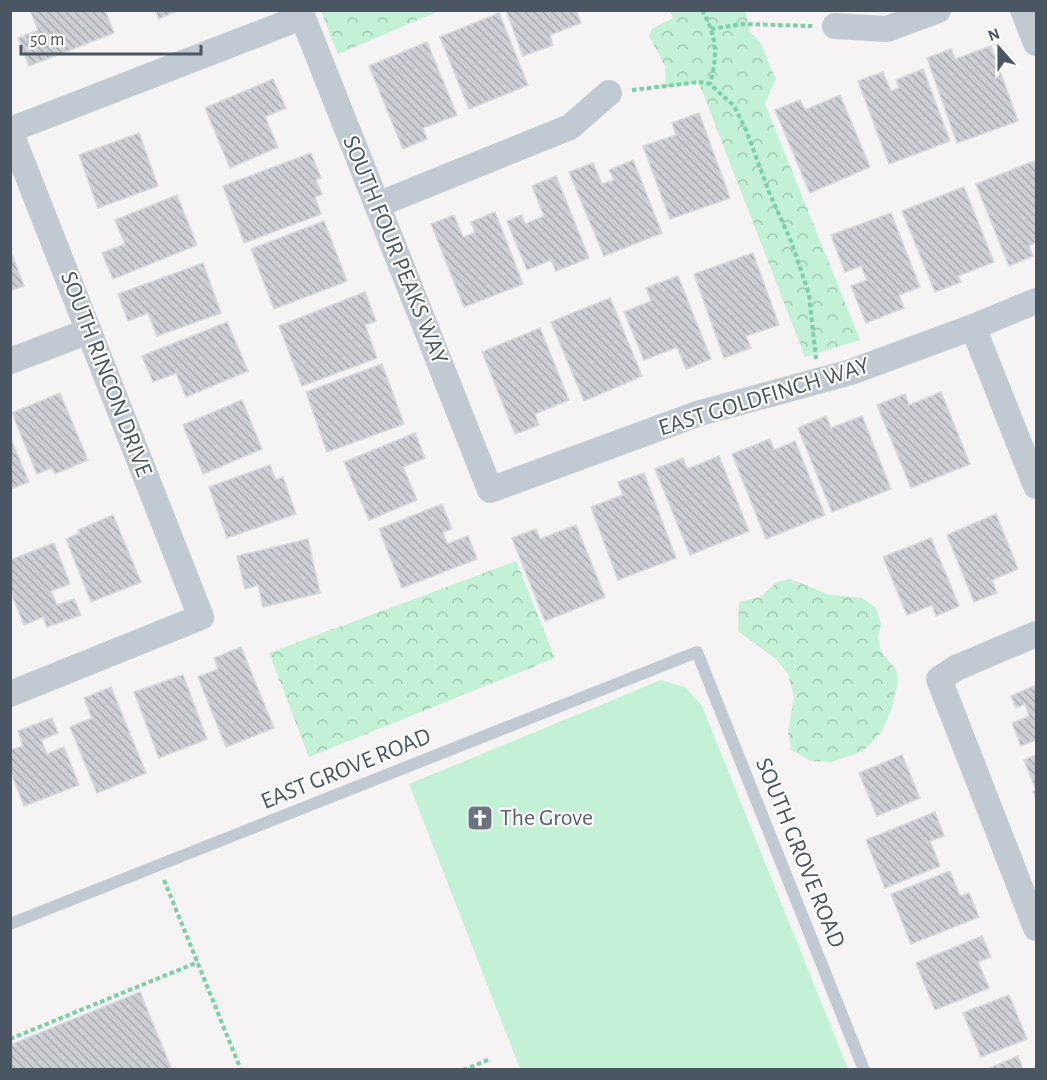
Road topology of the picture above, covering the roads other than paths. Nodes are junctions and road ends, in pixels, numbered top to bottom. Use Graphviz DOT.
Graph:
graph roads {
  1 [pos="938,10"];
  2 [pos="1023,10"];
  3 [pos="301,14"];
  4 [pos="835,26"];
  5 [pos="1036,43"];
  6 [pos="609,93"];
  7 [pos="10,131"];
  8 [pos="377,205"];
  9 [pos="1036,301"];
  10 [pos="973,327"];
  11 [pos="89,331"];
  12 [pos="10,362"];
  13 [pos="1036,486"];
  14 [pos="490,490"];
  15 [pos="1036,634"];
  16 [pos="697,652"];
  17 [pos="10,693"];
  18 [pos="10,924"];
  19 [pos="1036,928"];
  20 [pos="864,1070"];
  1 -- 4 [label="street"];
  2 -- 5 [label="street"];
  3 -- 7 [label="street"];
  3 -- 8 [label="street, SOUTH FOUR PEAKS WAY"];
  6 -- 8 [label="street"];
  7 -- 11 [label="street, SOUTH RINCON DRIVE"];
  8 -- 14 [label="street, SOUTH FOUR PEAKS WAY"];
  9 -- 10 [label="street, EAST GOLDFINCH WAY"];
  10 -- 13 [label="street"];
  10 -- 14 [label="street, EAST GOLDFINCH WAY"];
  11 -- 12 [label="street"];
  11 -- 17 [label="street, SOUTH RINCON DRIVE"];
  15 -- 19 [label="street"];
  16 -- 18 [label="lane, EAST GROVE ROAD"];
  16 -- 20 [label="lane, SOUTH GROVE ROAD"];
}
